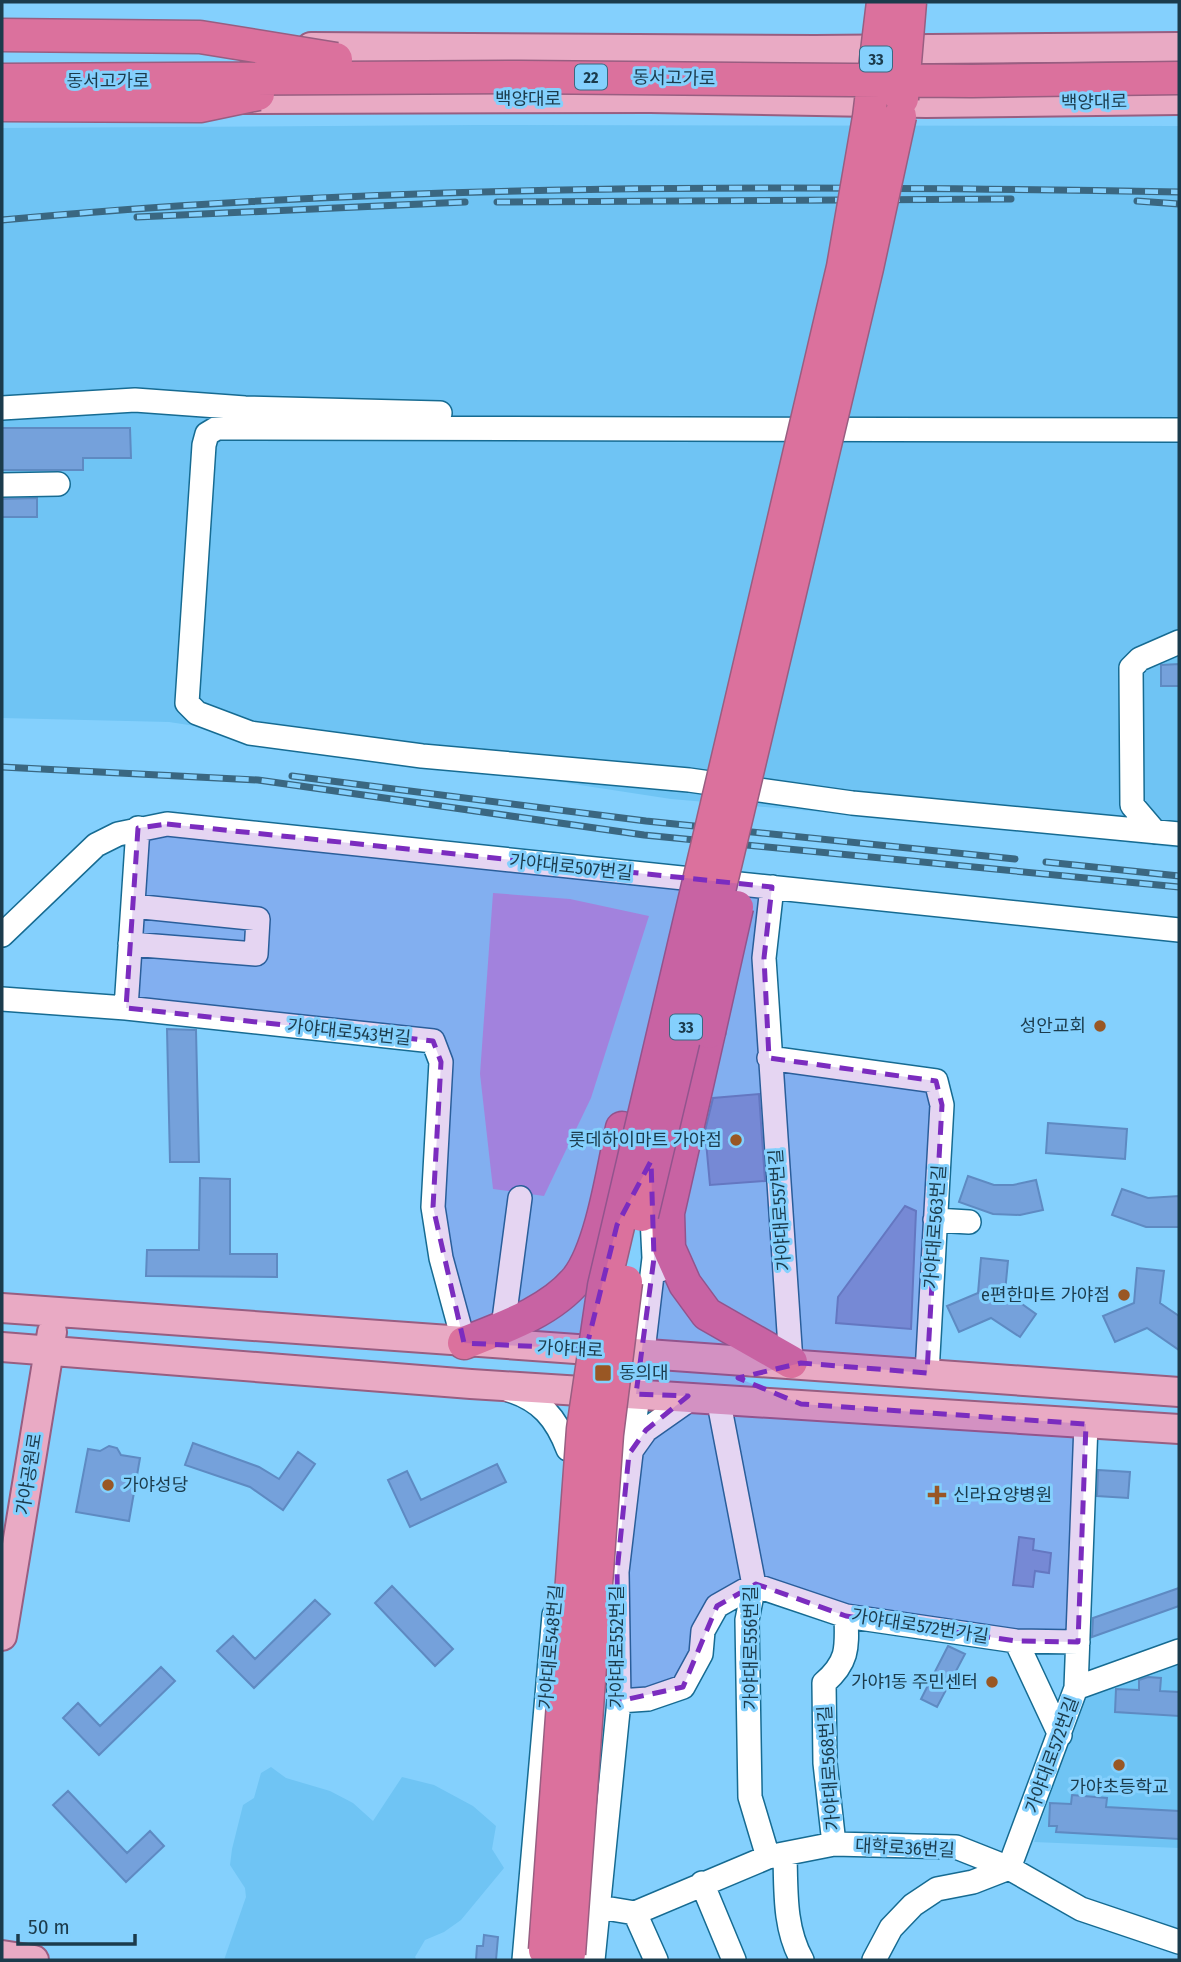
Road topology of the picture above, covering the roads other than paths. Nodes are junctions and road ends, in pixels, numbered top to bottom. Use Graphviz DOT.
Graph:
graph roads {
  1 [pos="883,2"];
  2 [pos="897,2"];
  3 [pos="910,2"];
  4 [pos="2,35"];
  5 [pos="2,44"];
  6 [pos="1179,47"];
  7 [pos="1013,49"];
  8 [pos="815,50"];
  9 [pos="897,50"];
  10 [pos="1179,58"];
  11 [pos="2,61"];
  12 [pos="337,69"];
  13 [pos="1179,78"];
  14 [pos="2,80"];
  15 [pos="2,97"];
  16 [pos="1179,100"];
  17 [pos="815,101"];
  18 [pos="1013,103"];
  19 [pos="2,105"];
  20 [pos="886,112"];
  21 [pos="2,408"];
  22 [pos="440,413"];
  23 [pos="1179,430"];
  24 [pos="58,484"];
  25 [pos="2,485"];
  26 [pos="1179,642"];
  27 [pos="138,828"];
  28 [pos="1155,832"];
  29 [pos="1179,834"];
  30 [pos="772,887"];
  31 [pos="133,906"];
  32 [pos="1179,930"];
  33 [pos="2,935"];
  34 [pos="130,944"];
  35 [pos="2,999"];
  36 [pos="126,1009"];
  37 [pos="769,1058"];
  38 [pos="632,1197"];
  39 [pos="520,1198"];
  40 [pos="935,1220"];
  41 [pos="969,1222"];
  42 [pos="654,1258"];
  43 [pos="568,1286"];
  44 [pos="2,1308"];
  45 [pos="55,1312"];
  46 [pos="707,1314"];
  47 [pos="503,1327"];
  48 [pos="464,1343"];
  49 [pos="2,1347"];
  50 [pos="586,1349"];
  51 [pos="49,1350"];
  52 [pos="641,1353"];
  53 [pos="796,1363"];
  54 [pos="927,1373"];
  55 [pos="492,1386"];
  56 [pos="575,1390"];
  57 [pos="1179,1392"];
  58 [pos="636,1394"];
  59 [pos="706,1397"];
  60 [pos="801,1404"];
  61 [pos="1086,1424"];
  62 [pos="1179,1429"];
  63 [pos="568,1449"];
  64 [pos="629,1454"];
  65 [pos="754,1585"];
  66 [pos="846,1616"];
  67 [pos="2,1636"];
  68 [pos="1016,1641"];
  69 [pos="1078,1642"];
  70 [pos="1179,1651"];
  71 [pos="1076,1688"];
  72 [pos="619,1701"];
  73 [pos="1060,1735"];
  74 [pos="834,1844"];
  75 [pos="776,1856"];
  76 [pos="1009,1868"];
  77 [pos="702,1883"];
  78 [pos="599,1908"];
  79 [pos="635,1913"];
  80 [pos="1179,1942"];
  81 [pos="2,1955"];
  82 [pos="558,1955"];
  83 [pos="34,1960"];
  84 [pos="656,1960"];
  85 [pos="734,1960"];
  86 [pos="802,1960"];
  87 [pos="874,1960"];
  1 -- 20 [label="highway, 33, bridge"];
  2 -- 9 [label="main road"];
  3 -- 20 [label="highway, 33, bridge"];
  4 -- 12 [label="highway, bridge"];
  5 -- 8 [label="main road"];
  6 -- 7 [label="main road"];
  7 -- 9 [label="main road"];
  7 -- 18 [label="main road"];
  8 -- 9 [label="main road"];
  8 -- 17 [label="main road"];
  9 -- 20 [label="main road"];
  10 -- 12 [label="highway, 동서고가로 / 22, bridge"];
  11 -- 12 [label="highway, 동서고가로 / 22, bridge"];
  12 -- 13 [label="highway, 동서고가로 / 22, bridge"];
  12 -- 14 [label="highway, 동서고가로 / 22, bridge"];
  12 -- 19 [label="highway, bridge"];
  15 -- 17 [label="main road, 백양대로"];
  16 -- 18 [label="main road, 백양대로"];
  17 -- 20 [label="main road, 백양대로"];
  18 -- 20 [label="main road, 백양대로"];
  20 -- 43 [label="highway, bridge"];
  20 -- 46 [label="highway, bridge"];
  20 -- 82 [label="highway, 33, bridge"];
  21 -- 22 [label="street"];
  23 -- 28 [label="street"];
  24 -- 25 [label="street"];
  26 -- 28 [label="street"];
  27 -- 30 [label="street, 가야대로507번길"];
  27 -- 31 [label="street"];
  27 -- 33 [label="street, 가야대로507번길"];
  28 -- 29 [label="street"];
  30 -- 32 [label="street, 가야대로507번길"];
  30 -- 37 [label="street, 가야대로557번길"];
  31 -- 34 [label="street"];
  31 -- 34 [label="street"];
  34 -- 36 [label="street"];
  35 -- 36 [label="street"];
  36 -- 48 [label="street, 가야대로543번길"];
  37 -- 40 [label="street, 가야대로563번길"];
  37 -- 53 [label="street, 가야대로557번길"];
  38 -- 42 [label="street, 가야대로552번길"];
  38 -- 43 [label="street"];
  38 -- 50 [label="street, 가야대로548번길"];
  39 -- 47 [label="street"];
  40 -- 41 [label="street"];
  40 -- 54 [label="street, 가야대로563번길"];
  42 -- 46 [label="street"];
  42 -- 52 [label="street, 가야대로552번길"];
  43 -- 47 [label="highway"];
  44 -- 45 [label="main road, 가야대로"];
  45 -- 48 [label="main road, 가야대로"];
  45 -- 51 [label="main road, 가야공원로"];
  46 -- 53 [label="highway"];
  47 -- 48 [label="highway"];
  48 -- 50 [label="main road, 가야대로"];
  49 -- 51 [label="main road"];
  50 -- 52 [label="main road, 가야대로"];
  50 -- 56 [label="street, 가야대로548번길"];
  51 -- 55 [label="main road"];
  51 -- 67 [label="main road, 가야공원로"];
  52 -- 53 [label="main road, 가야대로"];
  52 -- 58 [label="street, 가야대로552번길"];
  53 -- 54 [label="main road, 가야대로"];
  53 -- 60 [label="main road"];
  54 -- 57 [label="main road, 가야대로"];
  55 -- 56 [label="main road"];
  55 -- 63 [label="street"];
  56 -- 58 [label="main road"];
  56 -- 63 [label="street, 가야대로548번길"];
  58 -- 59 [label="main road"];
  58 -- 64 [label="street, 가야대로552번길"];
  59 -- 60 [label="main road"];
  59 -- 64 [label="street"];
  59 -- 65 [label="street, 가야대로556번길"];
  60 -- 61 [label="main road"];
  61 -- 62 [label="main road"];
  61 -- 69 [label="street, 가야대로572번길"];
  63 -- 82 [label="street, 가야대로548번길"];
  64 -- 72 [label="street, 가야대로552번길"];
  65 -- 66 [label="street, 가야대로572번가길"];
  65 -- 72 [label="street"];
  65 -- 75 [label="street, 가야대로556번길"];
  66 -- 68 [label="street, 가야대로572번가길"];
  66 -- 74 [label="street, 가야대로568번길"];
  68 -- 69 [label="street, 가야대로572번가길"];
  68 -- 73 [label="street"];
  69 -- 71 [label="street, 가야대로572번길"];
  70 -- 71 [label="street"];
  71 -- 73 [label="street, 가야대로572번길"];
  72 -- 78 [label="street, 가야대로552번길"];
  73 -- 76 [label="street, 가야대로572번길"];
  74 -- 75 [label="street, 대학로36번길"];
  74 -- 76 [label="street, 대학로36번길"];
  75 -- 77 [label="street, 대학로36번길"];
  75 -- 86 [label="street"];
  76 -- 80 [label="street, 대학로36번길"];
  76 -- 87 [label="street"];
  77 -- 79 [label="street, 대학로36번길"];
  77 -- 85 [label="street"];
  78 -- 79 [label="street"];
  78 -- 82 [label="street, 가야대로552번길"];
  79 -- 84 [label="street"];
  81 -- 83 [label="main road"];
}
